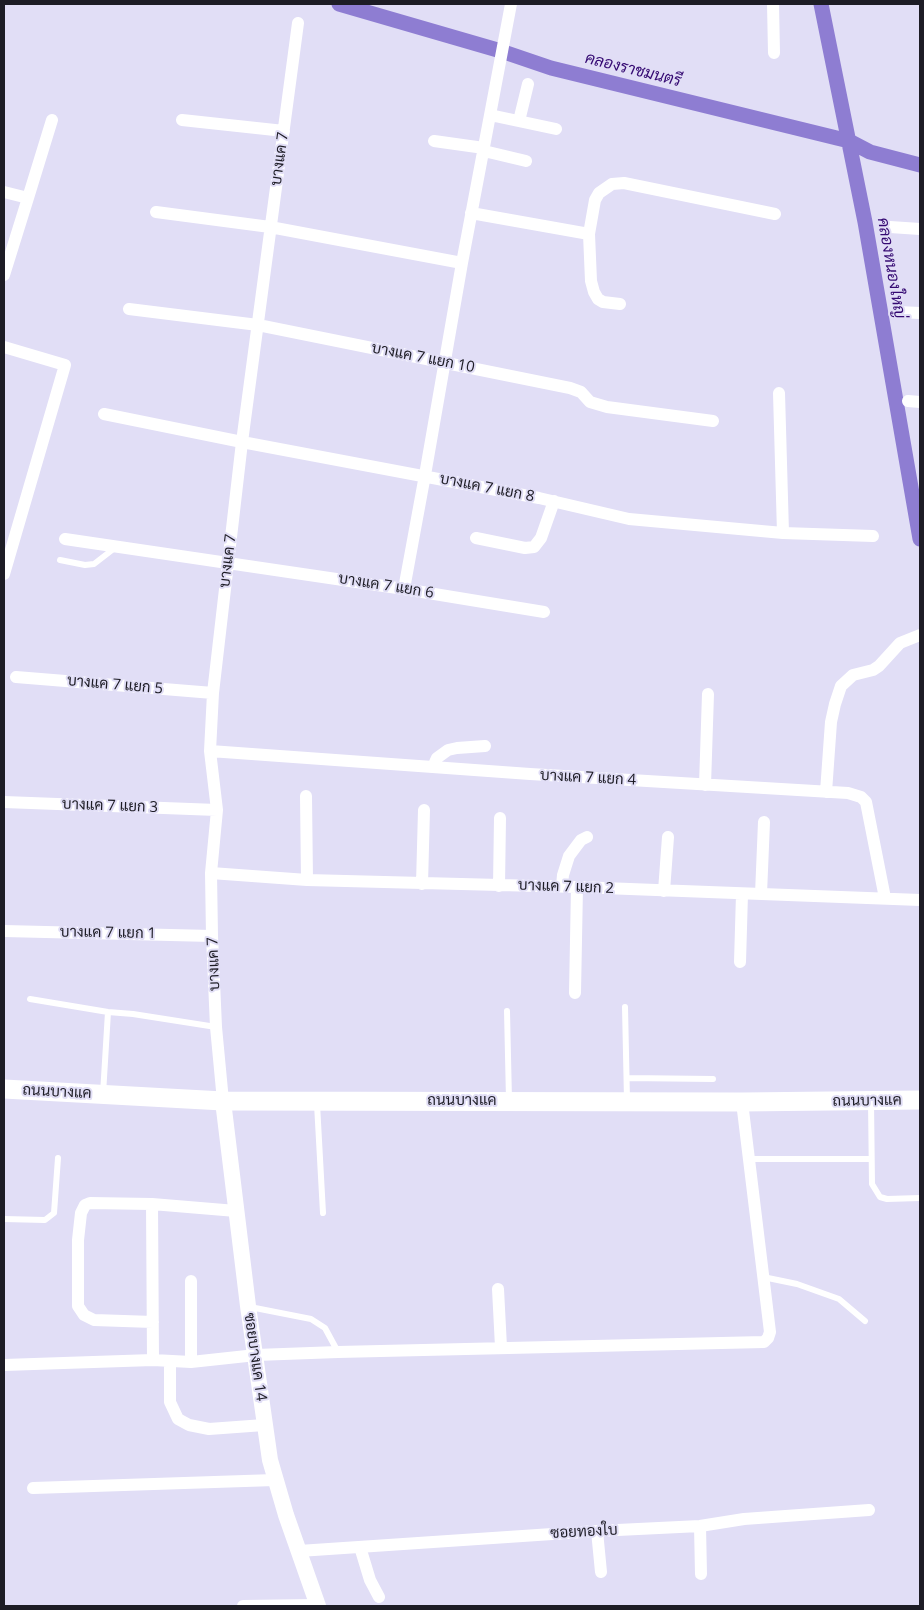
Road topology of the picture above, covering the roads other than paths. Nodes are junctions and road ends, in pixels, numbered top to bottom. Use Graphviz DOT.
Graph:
graph roads {
  1 [pos="511,4"];
  2 [pos="773,4"];
  3 [pos="298,24"];
  4 [pos="774,53"];
  5 [pos="528,84"];
  6 [pos="490,115"];
  7 [pos="52,120"];
  8 [pos="182,120"];
  9 [pos="519,121"];
  10 [pos="556,129"];
  11 [pos="284,132"];
  12 [pos="434,141"];
  13 [pos="484,150"];
  14 [pos="526,161"];
  15 [pos="4,192"];
  16 [pos="28,198"];
  17 [pos="156,212"];
  18 [pos="471,213"];
  19 [pos="775,214"];
  20 [pos="270,227"];
  21 [pos="890,227"];
  22 [pos="920,229"];
  23 [pos="589,234"];
  24 [pos="462,263"];
  25 [pos="4,275"];
  26 [pos="620,304"];
  27 [pos="129,308"];
  28 [pos="897,312"];
  29 [pos="920,313"];
  30 [pos="258,325"];
  31 [pos="4,348"];
  32 [pos="445,363"];
  33 [pos="779,393"];
  34 [pos="104,414"];
  35 [pos="713,421"];
  36 [pos="242,442"];
  37 [pos="425,476"];
  38 [pos="554,501"];
  39 [pos="783,534"];
  40 [pos="873,536"];
  41 [pos="476,538"];
  42 [pos="65,539"];
  43 [pos="117,546"];
  44 [pos="60,560"];
  45 [pos="228,563"];
  46 [pos="4,574"];
  47 [pos="404,589"];
  48 [pos="544,612"];
  49 [pos="920,634"];
  50 [pos="16,677"];
  51 [pos="213,693"];
  52 [pos="708,694"];
  53 [pos="485,746"];
  54 [pos="210,751"];
  55 [pos="434,767"];
  56 [pos="705,785"];
  57 [pos="826,792"];
  58 [pos="306,796"];
  59 [pos="4,802"];
  60 [pos="217,810"];
  61 [pos="424,810"];
  62 [pos="500,818"];
  63 [pos="764,822"];
  64 [pos="587,837"];
  65 [pos="668,837"];
  66 [pos="211,873"];
  67 [pos="307,880"];
  68 [pos="422,884"];
  69 [pos="499,886"];
  70 [pos="562,886"];
  71 [pos="577,887"];
  72 [pos="664,891"];
  73 [pos="742,894"];
  74 [pos="761,894"];
  75 [pos="885,898"];
  76 [pos="920,900"];
  77 [pos="4,931"];
  78 [pos="212,936"];
  79 [pos="740,962"];
  80 [pos="575,992"];
  81 [pos="30,999"];
  82 [pos="626,1007"];
  83 [pos="507,1011"];
  84 [pos="108,1012"];
  85 [pos="216,1027"];
  86 [pos="627,1078"];
  87 [pos="713,1079"];
  88 [pos="4,1089"];
  89 [pos="103,1095"];
  90 [pos="920,1100"];
  91 [pos="223,1101"];
  92 [pos="509,1101"];
  93 [pos="627,1101"];
  94 [pos="871,1101"];
  95 [pos="317,1102"];
  96 [pos="742,1102"];
  97 [pos="58,1158"];
  98 [pos="749,1159"];
  99 [pos="871,1159"];
  100 [pos="920,1198"];
  101 [pos="152,1204"];
  102 [pos="236,1210"];
  103 [pos="323,1213"];
  104 [pos="4,1219"];
  105 [pos="763,1277"];
  106 [pos="191,1281"];
  107 [pos="498,1289"];
  108 [pos="248,1306"];
  109 [pos="865,1321"];
  110 [pos="153,1322"];
  111 [pos="501,1348"];
  112 [pos="338,1352"];
  113 [pos="256,1355"];
  114 [pos="153,1360"];
  115 [pos="170,1360"];
  116 [pos="191,1362"];
  117 [pos="4,1366"];
  118 [pos="264,1425"];
  119 [pos="275,1480"];
  120 [pos="33,1488"];
  121 [pos="869,1510"];
  122 [pos="700,1526"];
  123 [pos="597,1531"];
  124 [pos="360,1547"];
  125 [pos="299,1551"];
  126 [pos="601,1572"];
  127 [pos="701,1574"];
  128 [pos="379,1597"];
  129 [pos="318,1605"];
  130 [pos="243,1606"];
  1 -- 6 [label="street"];
  2 -- 4 [label="street"];
  3 -- 11 [label="street, บางแค 7"];
  5 -- 9 [label="street"];
  6 -- 9 [label="street"];
  6 -- 13 [label="street"];
  7 -- 16 [label="street"];
  8 -- 11 [label="street"];
  9 -- 10 [label="street"];
  11 -- 20 [label="street, บางแค 7"];
  12 -- 13 [label="street"];
  13 -- 14 [label="street"];
  13 -- 18 [label="street"];
  15 -- 16 [label="street"];
  16 -- 25 [label="street"];
  17 -- 20 [label="street"];
  18 -- 23 [label="street"];
  18 -- 24 [label="street"];
  19 -- 23 [label="street"];
  20 -- 24 [label="street"];
  20 -- 30 [label="street, บางแค 7"];
  21 -- 22 [label="street"];
  23 -- 26 [label="street"];
  24 -- 32 [label="street"];
  27 -- 30 [label="street, บางแค 7 แยก 10"];
  28 -- 29 [label="street"];
  30 -- 32 [label="street, บางแค 7 แยก 10"];
  30 -- 36 [label="street, บางแค 7"];
  31 -- 46 [label="street"];
  32 -- 35 [label="street, บางแค 7 แยก 10"];
  32 -- 37 [label="street"];
  33 -- 39 [label="street"];
  34 -- 36 [label="street, บางแค 7 แยก 8"];
  36 -- 37 [label="street, บางแค 7 แยก 8"];
  36 -- 45 [label="street, บางแค 7"];
  37 -- 38 [label="street, บางแค 7 แยก 8"];
  37 -- 47 [label="street"];
  38 -- 39 [label="street, บางแค 7 แยก 8"];
  38 -- 41 [label="street"];
  39 -- 40 [label="street, บางแค 7 แยก 8"];
  42 -- 43 [label="street, บางแค 7 แยก 6"];
  43 -- 44 [label="lane"];
  43 -- 45 [label="street, บางแค 7 แยก 6"];
  45 -- 47 [label="street, บางแค 7 แยก 6"];
  45 -- 51 [label="street, บางแค 7"];
  47 -- 48 [label="street, บางแค 7 แยก 6"];
  49 -- 57 [label="street"];
  50 -- 51 [label="street, บางแค 7 แยก 5"];
  51 -- 54 [label="street, บางแค 7"];
  52 -- 56 [label="street"];
  53 -- 55 [label="street"];
  54 -- 55 [label="street, บางแค 7 แยก 4"];
  54 -- 60 [label="street, บางแค 7"];
  55 -- 56 [label="street, บางแค 7 แยก 4"];
  56 -- 57 [label="street, บางแค 7 แยก 4"];
  57 -- 75 [label="street, บางแค 7 แยก 4"];
  58 -- 67 [label="street"];
  59 -- 60 [label="street, บางแค 7 แยก 3"];
  60 -- 66 [label="street, บางแค 7"];
  61 -- 68 [label="street"];
  62 -- 69 [label="street"];
  63 -- 74 [label="street"];
  64 -- 70 [label="street"];
  65 -- 72 [label="street"];
  66 -- 67 [label="street, บางแค 7 แยก 2"];
  66 -- 78 [label="street, บางแค 7"];
  67 -- 68 [label="street, บางแค 7 แยก 2"];
  68 -- 69 [label="street, บางแค 7 แยก 2"];
  69 -- 70 [label="street, บางแค 7 แยก 2"];
  70 -- 71 [label="street, บางแค 7 แยก 2"];
  71 -- 72 [label="street, บางแค 7 แยก 2"];
  71 -- 80 [label="street"];
  72 -- 73 [label="street, บางแค 7 แยก 2"];
  73 -- 74 [label="street, บางแค 7 แยก 2"];
  73 -- 79 [label="street"];
  74 -- 75 [label="street, บางแค 7 แยก 2"];
  75 -- 76 [label="street, บางแค 7 แยก 2"];
  77 -- 78 [label="street, บางแค 7 แยก 1"];
  78 -- 85 [label="street, บางแค 7"];
  81 -- 84 [label="lane"];
  82 -- 86 [label="lane"];
  83 -- 92 [label="lane"];
  84 -- 85 [label="lane"];
  84 -- 89 [label="lane"];
  85 -- 91 [label="street, บางแค 7"];
  86 -- 87 [label="lane"];
  86 -- 93 [label="lane"];
  88 -- 89 [label="main road, ถนนบางแค"];
  89 -- 91 [label="main road, ถนนบางแค"];
  90 -- 94 [label="main road, ถนนบางแค"];
  91 -- 95 [label="main road, ถนนบางแค"];
  91 -- 102 [label="street, ซอยบางแค 14"];
  92 -- 93 [label="main road, ถนนบางแค"];
  92 -- 95 [label="main road, ถนนบางแค"];
  93 -- 96 [label="main road, ถนนบางแค"];
  94 -- 96 [label="main road, ถนนบางแค"];
  94 -- 99 [label="lane"];
  95 -- 103 [label="lane"];
  96 -- 98 [label="street"];
  97 -- 104 [label="lane"];
  98 -- 99 [label="lane"];
  98 -- 105 [label="street"];
  99 -- 100 [label="lane"];
  101 -- 102 [label="street"];
  101 -- 110 [label="street"];
  101 -- 110 [label="street"];
  102 -- 108 [label="street, ซอยบางแค 14"];
  105 -- 109 [label="lane"];
  105 -- 111 [label="street"];
  106 -- 116 [label="street"];
  107 -- 111 [label="street"];
  108 -- 112 [label="lane"];
  108 -- 113 [label="street, ซอยบางแค 14"];
  110 -- 114 [label="street"];
  111 -- 112 [label="street"];
  112 -- 113 [label="street"];
  113 -- 116 [label="street"];
  113 -- 118 [label="street, ซอยบางแค 14"];
  114 -- 115 [label="street"];
  114 -- 117 [label="street"];
  115 -- 116 [label="street"];
  115 -- 118 [label="street"];
  118 -- 119 [label="street, ซอยบางแค 14"];
  119 -- 120 [label="street"];
  119 -- 125 [label="street, ซอยบางแค 14"];
  121 -- 122 [label="street, ซอยทองใบ"];
  122 -- 123 [label="street, ซอยทองใบ"];
  122 -- 127 [label="street"];
  123 -- 124 [label="street, ซอยทองใบ"];
  123 -- 126 [label="street"];
  124 -- 125 [label="street, ซอยทองใบ"];
  124 -- 128 [label="street"];
  125 -- 129 [label="street, ซอยบางแค 14"];
  129 -- 130 [label="street"];
}
